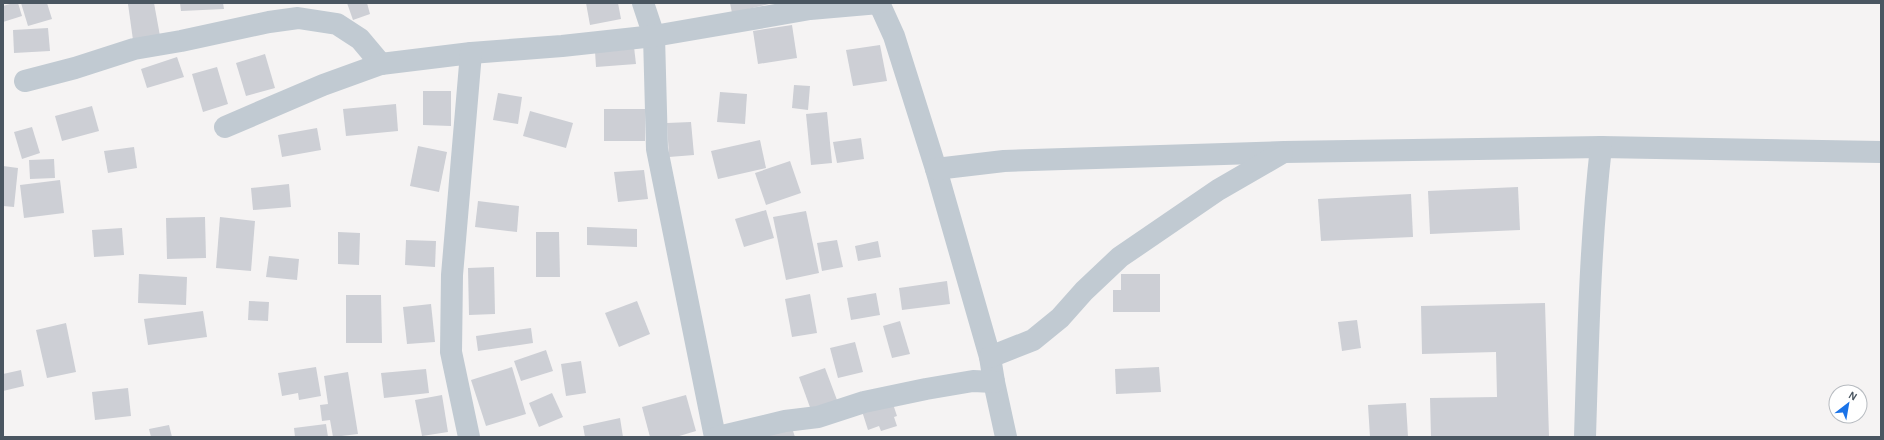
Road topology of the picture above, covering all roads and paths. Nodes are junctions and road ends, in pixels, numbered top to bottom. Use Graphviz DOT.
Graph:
graph roads {
  1 [pos="643,3"];
  2 [pos="879,3"];
  3 [pos="654,36"];
  4 [pos="471,53"];
  5 [pos="381,64"];
  6 [pos="25,81"];
  7 [pos="225,127"];
  8 [pos="1601,147"];
  9 [pos="1284,152"];
  10 [pos="1881,152"];
  11 [pos="936,169"];
  12 [pos="990,357"];
  13 [pos="994,382"];
  14 [pos="468,437"];
  15 [pos="715,437"];
  16 [pos="718,437"];
  17 [pos="1006,437"];
  18 [pos="1585,437"];
  1 -- 3 [label="street"];
  2 -- 3 [label="street"];
  2 -- 11 [label="street"];
  3 -- 4 [label="street"];
  3 -- 15 [label="street"];
  4 -- 5 [label="street"];
  4 -- 14 [label="street"];
  5 -- 6 [label="street"];
  5 -- 7 [label="street"];
  8 -- 9 [label="street"];
  8 -- 10 [label="street"];
  8 -- 18 [label="street"];
  9 -- 11 [label="street"];
  9 -- 12 [label="street"];
  11 -- 12 [label="street"];
  12 -- 13 [label="street"];
  13 -- 16 [label="street"];
  13 -- 17 [label="street"];
}
